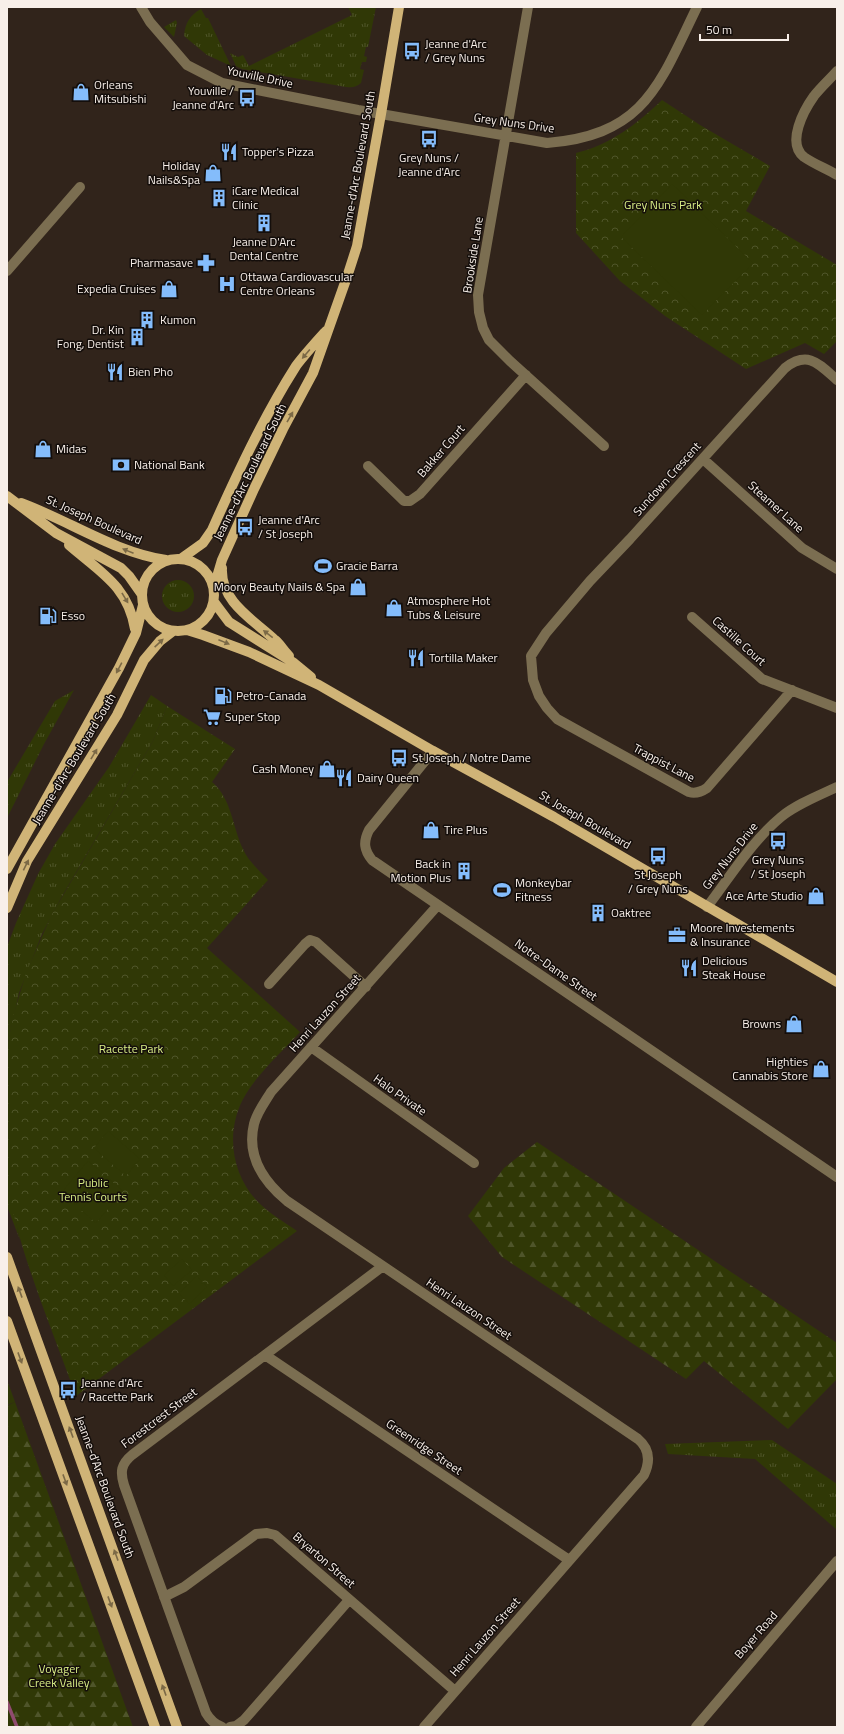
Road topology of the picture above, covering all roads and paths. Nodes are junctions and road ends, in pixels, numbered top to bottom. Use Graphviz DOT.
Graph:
graph roads {
  1 [pos="141,7"];
  2 [pos="399,7"];
  3 [pos="528,7"];
  4 [pos="698,7"];
  5 [pos="837,71"];
  6 [pos="381,114"];
  7 [pos="506,136"];
  8 [pos="837,175"];
  9 [pos="80,187"];
  10 [pos="7,271"];
  11 [pos="331,324"];
  12 [pos="526,375"];
  13 [pos="837,380"];
  14 [pos="604,446"];
  15 [pos="703,459"];
  16 [pos="368,466"];
  17 [pos="10,498"];
  18 [pos="56,533"];
  19 [pos="182,558"];
  20 [pos="166,560"];
  21 [pos="222,560"];
  22 [pos="837,569"];
  23 [pos="214,587"];
  24 [pos="141,593"];
  25 [pos="214,602"];
  26 [pos="143,605"];
  27 [pos="692,617"];
  28 [pos="187,630"];
  29 [pos="173,631"];
  30 [pos="136,633"];
  31 [pos="531,656"];
  32 [pos="294,663"];
  33 [pos="319,685"];
  34 [pos="792,690"];
  35 [pos="837,708"];
  36 [pos="433,751"];
  37 [pos="837,787"];
  38 [pos="7,869"];
  39 [pos="438,905"];
  40 [pos="707,907"];
  41 [pos="7,908"];
  42 [pos="837,982"];
  43 [pos="269,984"];
  44 [pos="366,987"];
  45 [pos="311,1047"];
  46 [pos="474,1164"];
  47 [pos="837,1177"];
  48 [pos="7,1257"];
  49 [pos="383,1266"];
  50 [pos="7,1321"];
  51 [pos="265,1354"];
  52 [pos="569,1560"];
  53 [pos="837,1561"];
  54 [pos="164,1597"];
  55 [pos="349,1600"];
  56 [pos="455,1691"];
  57 [pos="155,1727"];
  58 [pos="177,1727"];
  59 [pos="222,1727"];
  60 [pos="230,1727"];
  61 [pos="424,1727"];
  62 [pos="696,1727"];
  1 -- 6 [label="street, Youville Drive"];
  2 -- 6 [label="main road, Jeanne-d'Arc Boulevard South"];
  3 -- 7 [label="street, Brookside Lane"];
  4 -- 7 [label="street, Grey Nuns Drive"];
  5 -- 8 [label="street"];
  6 -- 7 [label="street, Grey Nuns Drive"];
  6 -- 11 [label="main road, Jeanne-d'Arc Boulevard South"];
  7 -- 12 [label="street, Brookside Lane"];
  9 -- 10 [label="street"];
  11 -- 19 [label="main road, Jeanne-d'Arc Boulevard South, one-way"];
  21 -- 11 [label="main road, Jeanne-d'Arc Boulevard South, one-way"];
  12 -- 14 [label="street, Brookside Lane"];
  12 -- 16 [label="street, Bakker Court"];
  13 -- 15 [label="street, Sundown Crescent"];
  15 -- 22 [label="street, Steamer Lane"];
  15 -- 31 [label="street, Sundown Crescent"];
  17 -- 18 [label="main road, St. Joseph Boulevard"];
  20 -- 17 [label="main road, St. Joseph Boulevard, one-way"];
  18 -- 24 [label="main road, St. Joseph Boulevard"];
  18 -- 30 [label="main road, one-way"];
  19 -- 20 [label="main road"];
  19 -- 23 [label="main road"];
  20 -- 24 [label="main road"];
  21 -- 23 [label="main road, Jeanne-d'Arc Boulevard South"];
  32 -- 21 [label="main road, one-way"];
  23 -- 25 [label="main road"];
  24 -- 26 [label="main road"];
  25 -- 28 [label="main road"];
  25 -- 32 [label="main road, St. Joseph Boulevard"];
  26 -- 29 [label="main road"];
  26 -- 30 [label="main road, Jeanne-d'Arc Boulevard South"];
  27 -- 34 [label="street, Castille Court"];
  28 -- 29 [label="main road"];
  28 -- 33 [label="main road, St. Joseph Boulevard, one-way"];
  41 -- 29 [label="main road, Jeanne-d'Arc Boulevard South, one-way"];
  30 -- 38 [label="main road, Jeanne-d'Arc Boulevard South, one-way"];
  31 -- 34 [label="street, Trappist Lane"];
  32 -- 33 [label="main road, St. Joseph Boulevard"];
  33 -- 36 [label="main road, St. Joseph Boulevard"];
  34 -- 35 [label="street, Castille Court"];
  36 -- 39 [label="street, Notre-Dame Street"];
  36 -- 40 [label="main road, St. Joseph Boulevard"];
  37 -- 40 [label="street, Grey Nuns Drive"];
  39 -- 44 [label="street, Henri Lauzon Street"];
  39 -- 47 [label="street, Notre-Dame Street"];
  40 -- 42 [label="main road, St. Joseph Boulevard"];
  43 -- 44 [label="street"];
  44 -- 45 [label="street, Henri Lauzon Street"];
  45 -- 46 [label="street, Halo Private"];
  45 -- 49 [label="street, Henri Lauzon Street"];
  58 -- 48 [label="main road, Jeanne-d'Arc Boulevard South, one-way"];
  49 -- 51 [label="street, Forestcrest Street"];
  49 -- 52 [label="street, Henri Lauzon Street"];
  50 -- 57 [label="main road, one-way"];
  51 -- 52 [label="street, Greenridge Street"];
  51 -- 54 [label="street, Forestcrest Street"];
  52 -- 56 [label="street, Henri Lauzon Street"];
  53 -- 62 [label="street, Boyer Road"];
  54 -- 55 [label="street, Bryarton Street"];
  54 -- 59 [label="street, Forestcrest Street"];
  55 -- 56 [label="street, Bryarton Street"];
  55 -- 60 [label="street"];
  56 -- 61 [label="street, Henri Lauzon Street"];
}
